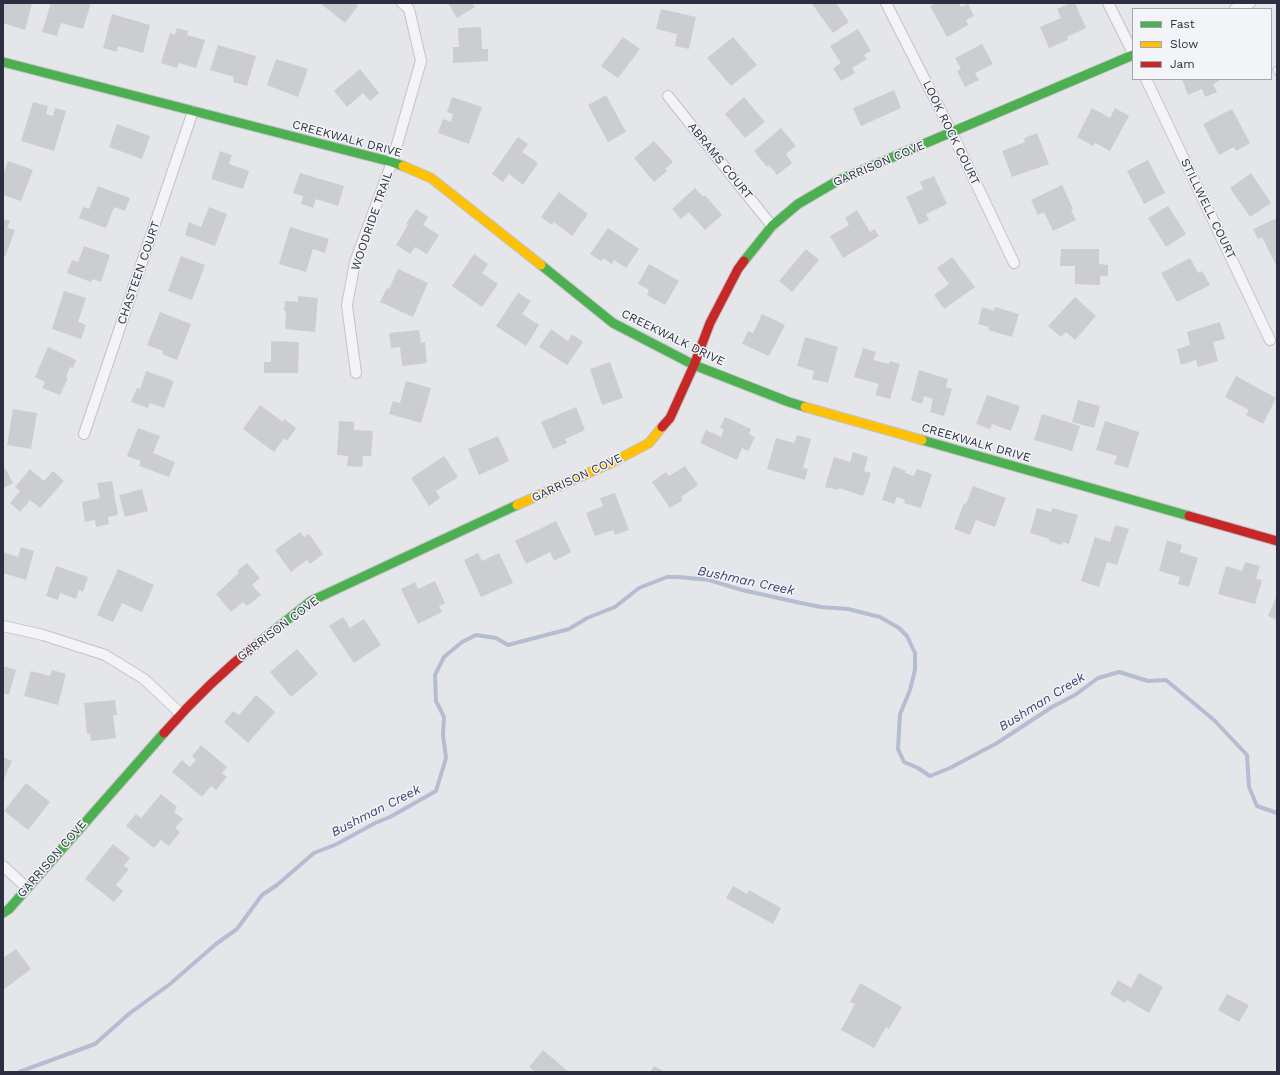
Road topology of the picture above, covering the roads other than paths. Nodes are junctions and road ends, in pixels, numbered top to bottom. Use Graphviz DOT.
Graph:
graph roads {
  1 [pos="402,3"];
  2 [pos="886,3"];
  3 [pos="1108,3"];
  4 [pos="1250,3"];
  5 [pos="1238,8"];
  6 [pos="1132,52"];
  7 [pos="1132,54"];
  8 [pos="3,62"];
  9 [pos="1146,80"];
  10 [pos="668,96"];
  11 [pos="193,111"];
  12 [pos="952,133"];
  13 [pos="392,162"];
  14 [pos="772,226"];
  15 [pos="1014,263"];
  16 [pos="1270,340"];
  17 [pos="694,365"];
  18 [pos="356,373"];
  19 [pos="84,434"];
  20 [pos="1277,541"];
  21 [pos="3,626"];
  22 [pos="181,714"];
  23 [pos="3,866"];
  24 [pos="26,887"];
  25 [pos="3,913"];
  1 -- 13 [label="street, WOODRIDE TRAIL"];
  2 -- 12 [label="street, LOOK ROCK COURT"];
  3 -- 6 [label="street"];
  4 -- 5 [label="street"];
  7 -- 12 [label="street, GARRISON COVE"];
  8 -- 11 [label="street, CREEKWALK DRIVE"];
  9 -- 16 [label="street, STILLWELL COURT"];
  10 -- 14 [label="street, ABRAMS COURT"];
  11 -- 13 [label="street, CREEKWALK DRIVE"];
  11 -- 19 [label="street, CHASTEEN COURT"];
  12 -- 14 [label="street, GARRISON COVE"];
  12 -- 15 [label="street, LOOK ROCK COURT"];
  13 -- 17 [label="street, CREEKWALK DRIVE"];
  13 -- 18 [label="street, WOODRIDE TRAIL"];
  14 -- 17 [label="street, GARRISON COVE"];
  17 -- 20 [label="street, CREEKWALK DRIVE"];
  17 -- 22 [label="street, GARRISON COVE"];
  21 -- 22 [label="street"];
  22 -- 24 [label="street, GARRISON COVE"];
  23 -- 24 [label="street"];
  24 -- 25 [label="street, GARRISON COVE"];
}
